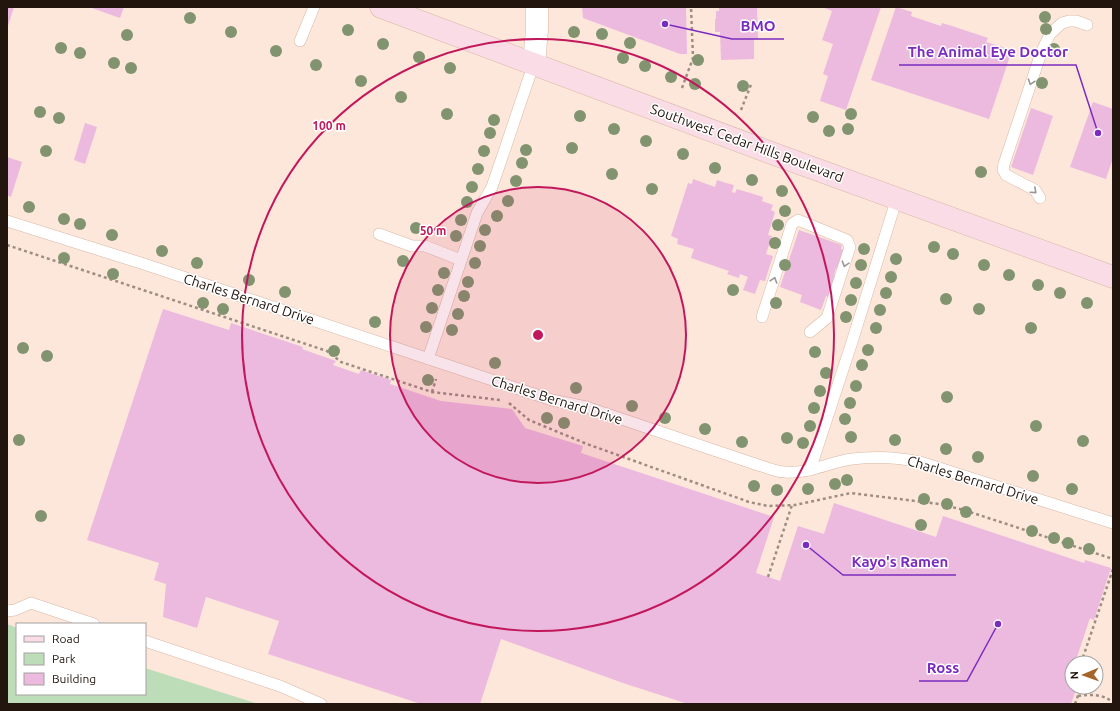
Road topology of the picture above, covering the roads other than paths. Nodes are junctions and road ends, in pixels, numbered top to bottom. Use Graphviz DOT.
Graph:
graph roads {
  1 [pos="314,7"];
  2 [pos="381,7"];
  3 [pos="537,7"];
  4 [pos="1088,25"];
  5 [pos="300,41"];
  6 [pos="534,63"];
  7 [pos="897,198"];
  8 [pos="1040,198"];
  9 [pos="7,221"];
  10 [pos="379,234"];
  11 [pos="461,260"];
  12 [pos="1113,277"];
  13 [pos="762,317"];
  14 [pos="810,332"];
  15 [pos="428,359"];
  16 [pos="810,470"];
  17 [pos="1113,523"];
  18 [pos="7,611"];
  19 [pos="91,623"];
  20 [pos="146,641"];
  21 [pos="321,704"];
  1 -- 5 [label="lane"];
  2 -- 6 [label="main road, Southwest Cedar Hills Boulevard"];
  3 -- 6 [label="street"];
  4 -- 8 [label="lane, one-way"];
  6 -- 7 [label="main road, Southwest Cedar Hills Boulevard"];
  6 -- 11 [label="lane"];
  7 -- 12 [label="main road, Southwest Cedar Hills Boulevard"];
  7 -- 16 [label="lane"];
  9 -- 15 [label="lane, Charles Bernard Drive"];
  10 -- 11 [label="lane"];
  11 -- 15 [label="lane"];
  13 -- 14 [label="lane, one-way"];
  15 -- 16 [label="lane, Charles Bernard Drive"];
  16 -- 17 [label="lane, Charles Bernard Drive"];
  18 -- 19 [label="lane"];
  20 -- 21 [label="lane"];
}
